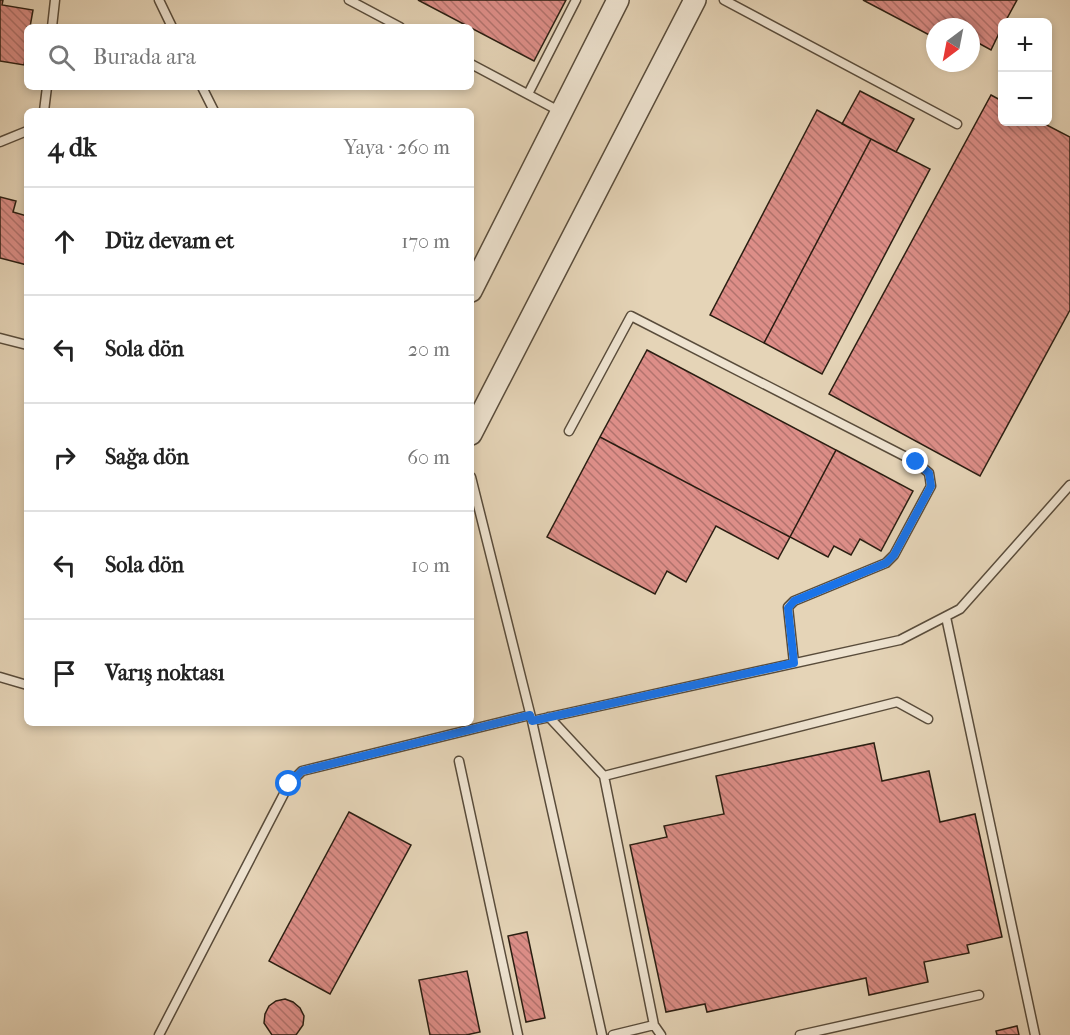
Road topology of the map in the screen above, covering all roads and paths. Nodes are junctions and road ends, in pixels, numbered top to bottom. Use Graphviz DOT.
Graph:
graph roads {
  1 [pos="55,0"];
  2 [pos="159,0"];
  3 [pos="349,0"];
  4 [pos="576,0"];
  5 [pos="618,0"];
  6 [pos="695,0"];
  7 [pos="724,0"];
  8 [pos="52,24"];
  9 [pos="171,24"];
  10 [pos="394,24"];
  11 [pos="474,66"];
  12 [pos="47,90"];
  13 [pos="204,90"];
  14 [pos="528,94"];
  15 [pos="45,108"];
  16 [pos="212,108"];
  17 [pos="561,112"];
  18 [pos="957,124"];
  19 [pos="24,132"];
  20 [pos="0,142"];
  21 [pos="474,285"];
  22 [pos="0,338"];
  23 [pos="24,344"];
  24 [pos="474,428"];
  25 [pos="569,431"];
  26 [pos="1070,485"];
  27 [pos="474,489"];
  28 [pos="946,617"];
  29 [pos="794,663"];
  30 [pos="0,677"];
  31 [pos="24,684"];
  32 [pos="549,717"];
  33 [pos="531,718"];
  34 [pos="928,718"];
  35 [pos="459,761"];
  36 [pos="604,776"];
  37 [pos="980,996"];
  38 [pos="654,1025"];
  39 [pos="159,1035"];
  40 [pos="518,1035"];
  41 [pos="602,1035"];
  42 [pos="613,1035"];
  43 [pos="661,1035"];
  44 [pos="800,1035"];
  45 [pos="1035,1035"];
  1 -- 8 [label="lane"];
  2 -- 9 [label="lane"];
  3 -- 10 [label="lane"];
  4 -- 14 [label="lane"];
  5 -- 17 [label="street"];
  6 -- 24 [label="street"];
  7 -- 18 [label="lane"];
  11 -- 14 [label="lane"];
  12 -- 15 [label="lane"];
  13 -- 16 [label="lane"];
  14 -- 17 [label="lane"];
  17 -- 21 [label="street"];
  19 -- 20 [label="lane"];
  22 -- 23 [label="lane"];
  25 -- 29 [label="lane"];
  26 -- 28 [label="lane"];
  27 -- 33 [label="lane"];
  28 -- 29 [label="lane"];
  28 -- 45 [label="lane"];
  29 -- 32 [label="lane"];
  30 -- 31 [label="lane"];
  32 -- 33 [label="lane"];
  32 -- 36 [label="lane"];
  33 -- 39 [label="lane"];
  33 -- 41 [label="lane"];
  34 -- 36 [label="lane"];
  35 -- 40 [label="lane"];
  36 -- 38 [label="lane"];
  37 -- 44 [label="lane"];
  38 -- 42 [label="lane"];
  38 -- 43 [label="lane"];
}
